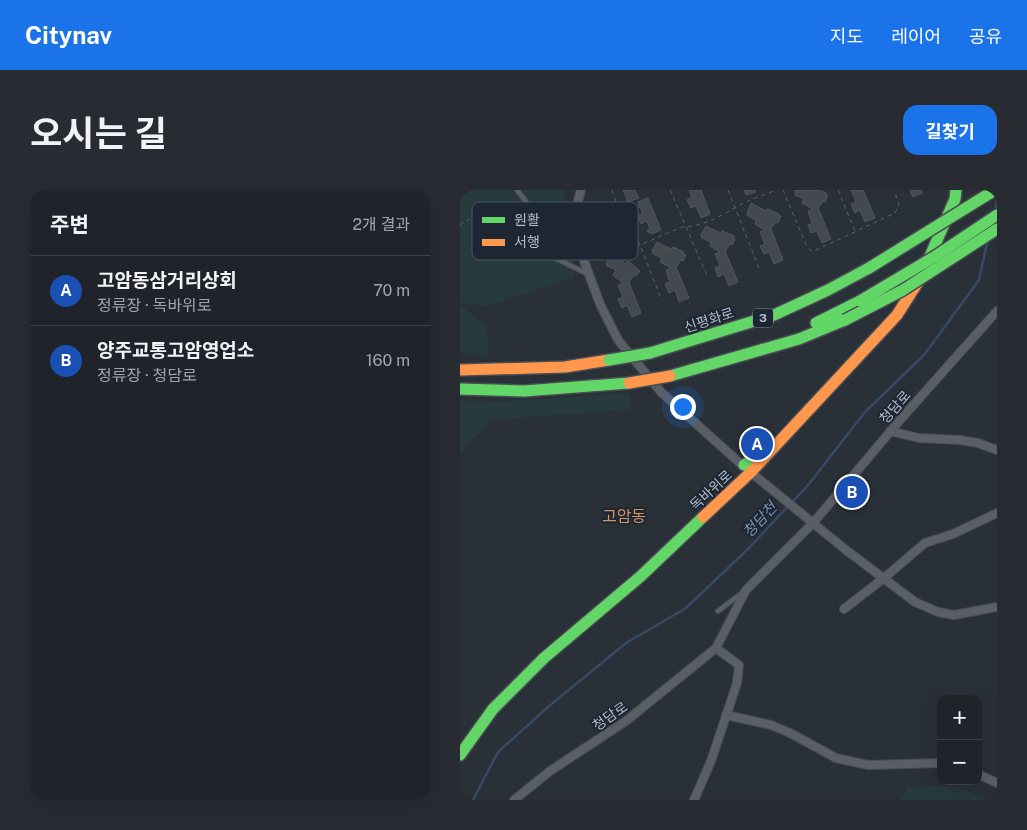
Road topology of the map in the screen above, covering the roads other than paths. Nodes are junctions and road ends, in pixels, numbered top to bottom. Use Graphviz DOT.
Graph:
graph roads {
  1 [pos="517,190"];
  2 [pos="956,190"];
  3 [pos="995,190"];
  4 [pos="527,202"];
  5 [pos="997,215"];
  6 [pos="997,229"];
  7 [pos="559,260"];
  8 [pos="583,260"];
  9 [pos="588,274"];
  10 [pos="997,311"];
  11 [pos="759,352"];
  12 [pos="460,370"];
  13 [pos="460,388"];
  14 [pos="890,431"];
  15 [pos="997,450"];
  16 [pos="746,467"];
  17 [pos="997,513"];
  18 [pos="812,520"];
  19 [pos="884,578"];
  20 [pos="746,590"];
  21 [pos="997,607"];
  22 [pos="844,609"];
  23 [pos="718,611"];
  24 [pos="716,648"];
  25 [pos="726,714"];
  26 [pos="460,755"];
  27 [pos="937,763"];
  28 [pos="982,776"];
  29 [pos="997,783"];
  30 [pos="514,800"];
  31 [pos="694,800"];
  1 -- 4 [label="lane"];
  2 -- 16 [label="main road, 독바위로"];
  3 -- 12 [label="main road, 신평화로 / 3, bridge"];
  5 -- 11 [label="main road, 3, bridge"];
  6 -- 11 [label="main road, 3, bridge"];
  7 -- 9 [label="lane"];
  8 -- 9 [label="street"];
  9 -- 16 [label="street"];
  10 -- 14 [label="street, 청담로"];
  11 -- 13 [label="main road, 3, bridge"];
  14 -- 15 [label="street"];
  14 -- 18 [label="street, 청담로"];
  16 -- 18 [label="street"];
  16 -- 26 [label="main road, 독바위로"];
  17 -- 19 [label="street"];
  18 -- 19 [label="street"];
  18 -- 20 [label="street, 청담로"];
  19 -- 21 [label="street"];
  19 -- 22 [label="street"];
  20 -- 23 [label="lane"];
  20 -- 24 [label="street, 청담로"];
  24 -- 25 [label="street"];
  24 -- 30 [label="street, 청담로"];
  25 -- 27 [label="street"];
  25 -- 31 [label="street"];
  28 -- 29 [label="street"];
}
